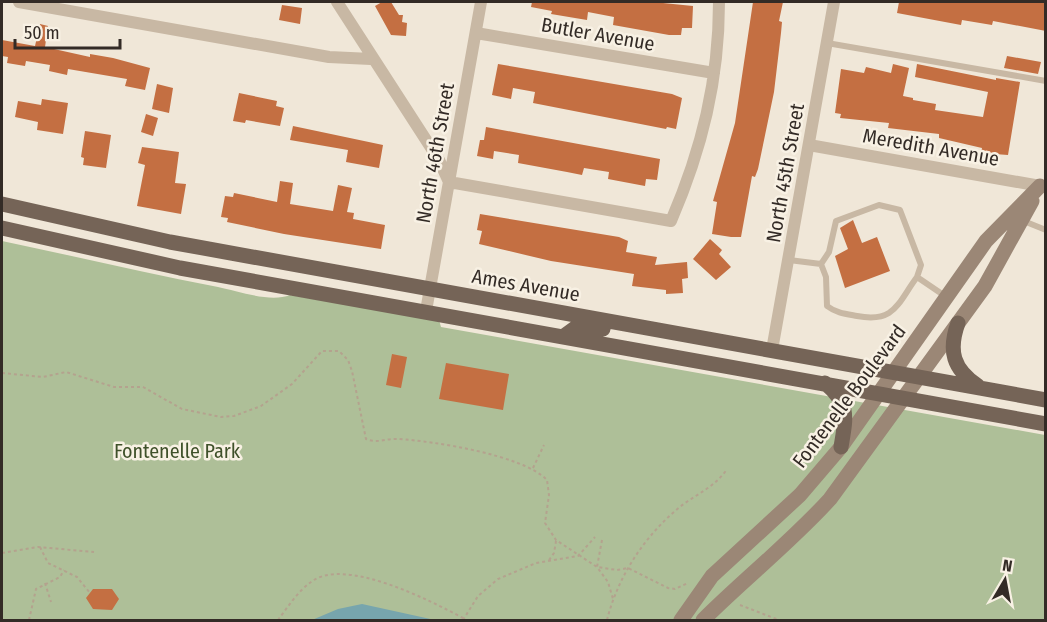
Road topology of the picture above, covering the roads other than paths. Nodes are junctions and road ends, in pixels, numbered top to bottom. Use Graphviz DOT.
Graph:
graph roads {
  1 [pos="20,2"];
  2 [pos="337,2"];
  3 [pos="481,2"];
  4 [pos="719,2"];
  5 [pos="834,2"];
  6 [pos="476,33"];
  7 [pos="827,43"];
  8 [pos="372,59"];
  9 [pos="714,73"];
  10 [pos="1046,81"];
  11 [pos="810,145"];
  12 [pos="450,182"];
  13 [pos="1044,184"];
  14 [pos="2,204"];
  15 [pos="1021,220"];
  16 [pos="2,228"];
  17 [pos="1046,230"];
  18 [pos="789,260"];
  19 [pos="820,264"];
  20 [pos="917,277"];
  21 [pos="430,289"];
  22 [pos="946,297"];
  23 [pos="426,311"];
  24 [pos="958,323"];
  25 [pos="564,336"];
  26 [pos="701,338"];
  27 [pos="772,350"];
  28 [pos="895,373"];
  29 [pos="921,377"];
  30 [pos="825,383"];
  31 [pos="980,388"];
  32 [pos="881,392"];
  33 [pos="906,397"];
  34 [pos="1046,400"];
  35 [pos="1046,424"];
  36 [pos="841,447"];
  37 [pos="681,621"];
  38 [pos="703,621"];
  1 -- 8 [label="street"];
  2 -- 8 [label="street"];
  3 -- 6 [label="street, North 46th Street"];
  4 -- 9 [label="street"];
  5 -- 7 [label="street, North 45th Street"];
  6 -- 9 [label="street, Butler Avenue"];
  6 -- 12 [label="street, North 46th Street"];
  7 -- 10 [label="lane"];
  7 -- 11 [label="street, North 45th Street"];
  8 -- 12 [label="street"];
  9 -- 12 [label="street"];
  11 -- 13 [label="street, Meredith Avenue"];
  11 -- 18 [label="street, North 45th Street"];
  12 -- 21 [label="street, North 46th Street"];
  13 -- 15 [label="main road"];
  13 -- 22 [label="main road, Fontenelle Boulevard"];
  14 -- 21 [label="main road, Ames Avenue"];
  15 -- 17 [label="lane"];
  15 -- 24 [label="main road"];
  16 -- 23 [label="main road"];
  18 -- 19 [label="lane"];
  18 -- 27 [label="street, North 45th Street"];
  19 -- 20 [label="lane"];
  19 -- 20 [label="lane"];
  20 -- 22 [label="lane"];
  21 -- 23 [label="street, North 46th Street"];
  21 -- 26 [label="main road, Ames Avenue"];
  22 -- 28 [label="main road, Fontenelle Boulevard"];
  23 -- 25 [label="main road"];
  24 -- 29 [label="main road"];
  24 -- 31 [label="main road"];
  25 -- 26 [label="main road"];
  25 -- 30 [label="main road"];
  26 -- 27 [label="main road, Ames Avenue"];
  27 -- 28 [label="main road, Ames Avenue"];
  28 -- 29 [label="main road, Ames Avenue"];
  28 -- 32 [label="main road, Fontenelle Boulevard"];
  29 -- 31 [label="main road, Ames Avenue"];
  29 -- 33 [label="main road"];
  30 -- 32 [label="main road"];
  30 -- 36 [label="main road"];
  31 -- 34 [label="main road, Ames Avenue"];
  32 -- 33 [label="main road"];
  32 -- 36 [label="main road, Fontenelle Boulevard"];
  33 -- 35 [label="main road"];
  33 -- 38 [label="main road"];
  36 -- 37 [label="main road, Fontenelle Boulevard"];
}
